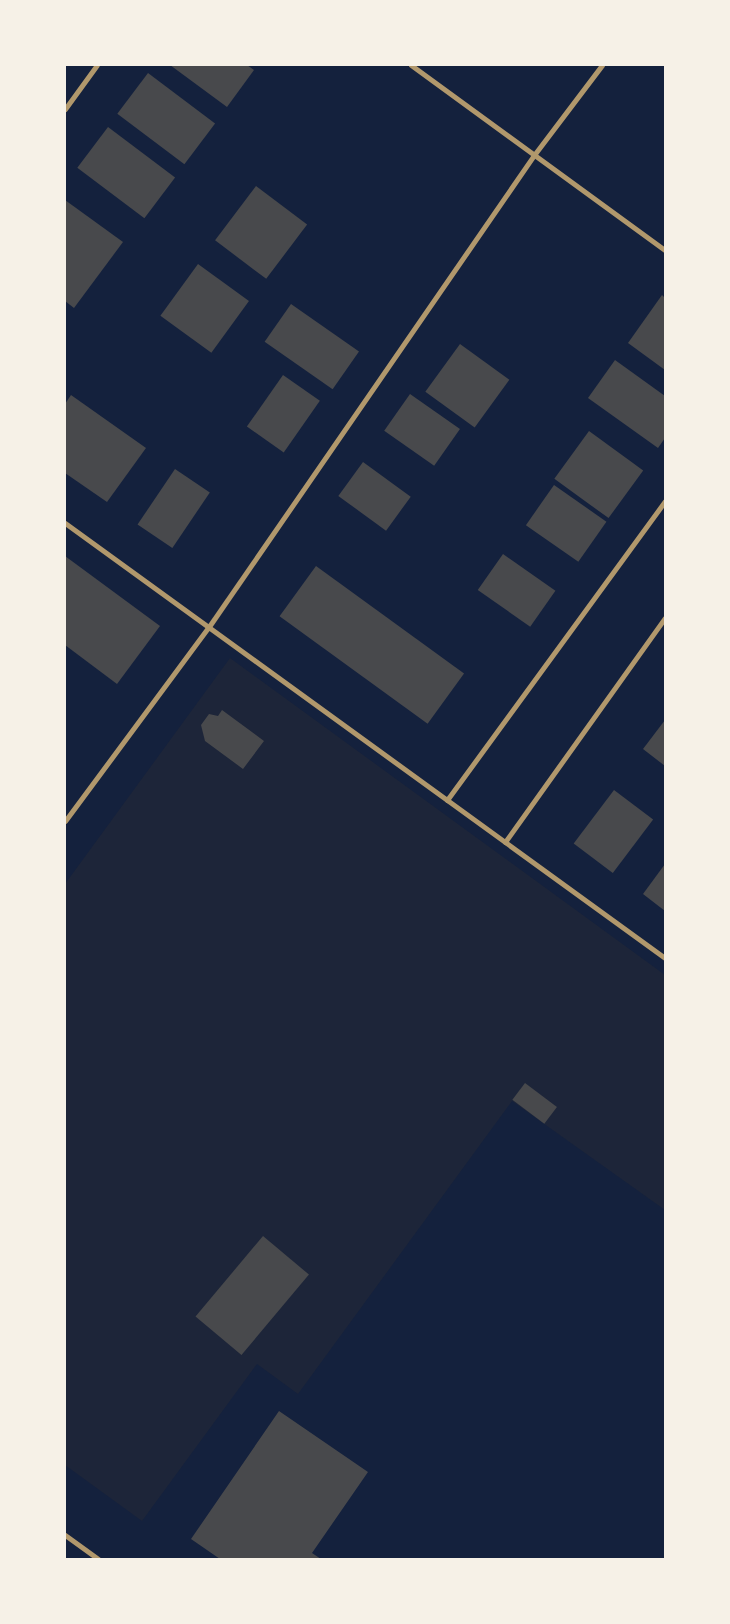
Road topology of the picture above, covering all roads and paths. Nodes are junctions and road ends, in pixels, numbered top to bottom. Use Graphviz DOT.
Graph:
graph roads {
  1 [pos="97,65"];
  2 [pos="411,65"];
  3 [pos="602,65"];
  4 [pos="65,109"];
  5 [pos="534,155"];
  6 [pos="665,250"];
  7 [pos="665,501"];
  8 [pos="65,523"];
  9 [pos="665,618"];
  10 [pos="208,628"];
  11 [pos="447,800"];
  12 [pos="65,821"];
  13 [pos="505,842"];
  14 [pos="665,958"];
  15 [pos="65,1535"];
  16 [pos="98,1559"];
  1 -- 4 [label="street"];
  2 -- 5 [label="street"];
  3 -- 5 [label="street"];
  5 -- 6 [label="street"];
  5 -- 10 [label="street"];
  7 -- 11 [label="street"];
  8 -- 10 [label="street"];
  9 -- 13 [label="street"];
  10 -- 11 [label="street"];
  10 -- 12 [label="street"];
  11 -- 13 [label="street"];
  13 -- 14 [label="street"];
  15 -- 16 [label="street"];
}
